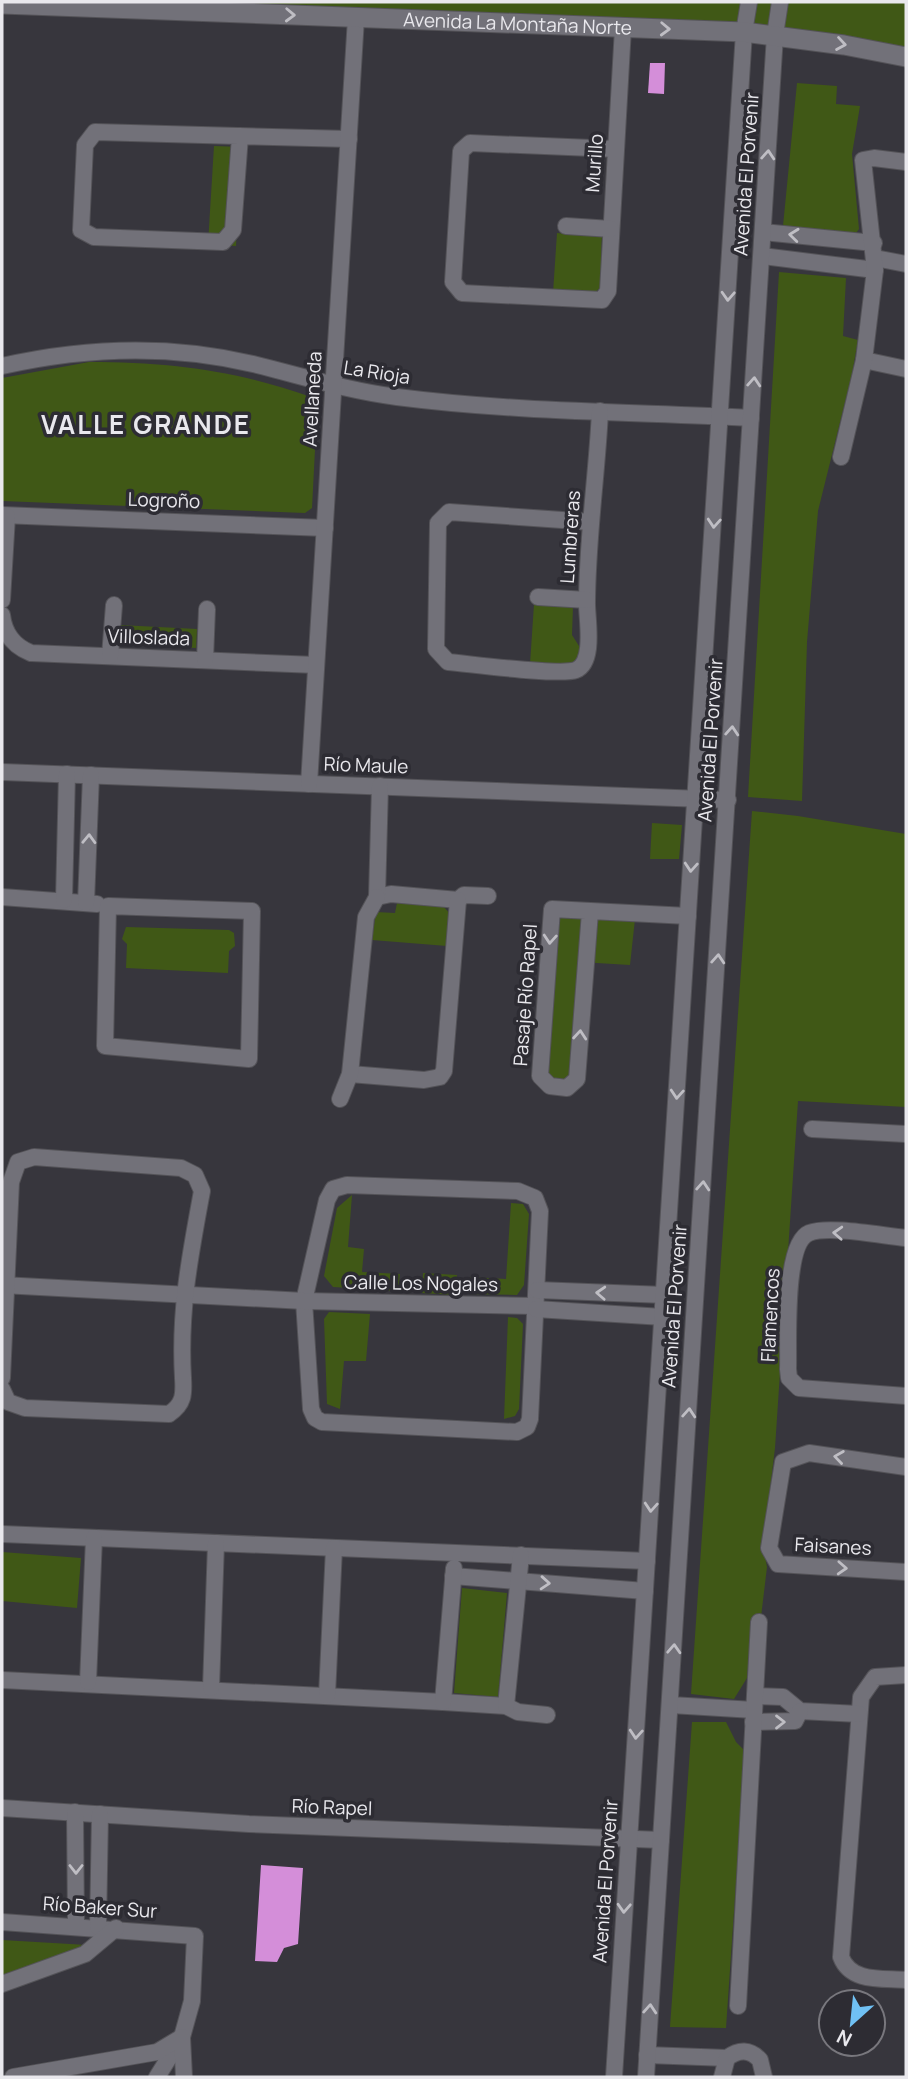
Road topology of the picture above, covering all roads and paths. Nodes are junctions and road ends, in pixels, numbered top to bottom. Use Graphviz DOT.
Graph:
graph roads {
  1 [pos="749,2"];
  2 [pos="780,2"];
  3 [pos="2,4"];
  4 [pos="356,18"];
  5 [pos="623,28"];
  6 [pos="744,32"];
  7 [pos="775,35"];
  8 [pos="906,57"];
  9 [pos="240,136"];
  10 [pos="349,139"];
  11 [pos="616,149"];
  12 [pos="906,162"];
  13 [pos="566,226"];
  14 [pos="611,229"];
  15 [pos="763,232"];
  16 [pos="826,238"];
  17 [pos="762,256"];
  18 [pos="875,257"];
  19 [pos="824,264"];
  20 [pos="906,264"];
  21 [pos="864,360"];
  22 [pos="2,366"];
  23 [pos="906,369"];
  24 [pos="334,387"];
  25 [pos="600,411"];
  26 [pos="721,416"];
  27 [pos="751,418"];
  28 [pos="841,457"];
  29 [pos="4,515"];
  30 [pos="591,522"];
  31 [pos="325,528"];
  32 [pos="538,597"];
  33 [pos="2,600"];
  34 [pos="587,600"];
  35 [pos="114,604"];
  36 [pos="207,609"];
  37 [pos="2,615"];
  38 [pos="7,645"];
  39 [pos="110,656"];
  40 [pos="205,660"];
  41 [pos="316,665"];
  42 [pos="2,772"];
  43 [pos="67,774"];
  44 [pos="91,775"];
  45 [pos="309,784"];
  46 [pos="380,786"];
  47 [pos="695,799"];
  48 [pos="728,800"];
  49 [pos="488,895"];
  50 [pos="2,897"];
  51 [pos="377,897"];
  52 [pos="64,900"];
  53 [pos="458,900"];
  54 [pos="86,903"];
  55 [pos="108,906"];
  56 [pos="590,912"];
  57 [pos="688,916"];
  58 [pos="350,1074"];
  59 [pos="340,1099"];
  60 [pos="812,1129"];
  61 [pos="906,1134"];
  62 [pos="906,1238"];
  63 [pos="3,1285"];
  64 [pos="183,1294"];
  65 [pos="665,1295"];
  66 [pos="304,1301"];
  67 [pos="536,1302"];
  68 [pos="663,1317"];
  69 [pos="2,1377"];
  70 [pos="2,1389"];
  71 [pos="906,1396"];
  72 [pos="906,1467"];
  73 [pos="653,1479"];
  74 [pos="684,1481"];
  75 [pos="2,1534"];
  76 [pos="94,1538"];
  77 [pos="216,1543"];
  78 [pos="334,1548"];
  79 [pos="455,1553"];
  80 [pos="521,1555"];
  81 [pos="647,1561"];
  82 [pos="906,1572"];
  83 [pos="453,1576"];
  84 [pos="518,1581"];
  85 [pos="645,1591"];
  86 [pos="759,1622"];
  87 [pos="906,1675"];
  88 [pos="2,1680"];
  89 [pos="88,1682"];
  90 [pos="212,1688"];
  91 [pos="327,1695"];
  92 [pos="443,1702"];
  93 [pos="671,1705"];
  94 [pos="506,1706"];
  95 [pos="754,1709"];
  96 [pos="800,1711"];
  97 [pos="859,1714"];
  98 [pos="547,1715"];
  99 [pos="2,1808"];
  100 [pos="75,1812"];
  101 [pos="100,1814"];
  102 [pos="628,1840"];
  103 [pos="661,1840"];
  104 [pos="2,1922"];
  105 [pos="76,1926"];
  106 [pos="98,1927"];
  107 [pos="116,1928"];
  108 [pos="906,1980"];
  109 [pos="2,1984"];
  110 [pos="738,2006"];
  111 [pos="182,2037"];
  112 [pos="647,2055"];
  113 [pos="727,2058"];
  114 [pos="13,2077"];
  115 [pos="157,2077"];
  116 [pos="184,2077"];
  117 [pos="614,2077"];
  118 [pos="646,2077"];
  119 [pos="722,2077"];
  120 [pos="764,2077"];
  1 -- 6 [label="street, Avenida El Porvenir"];
  2 -- 7 [label="street, Avenida El Porvenir"];
  3 -- 4 [label="street, Avenida La Montaña Norte, one-way"];
  4 -- 5 [label="street, Avenida La Montaña Norte"];
  4 -- 10 [label="street, Avellaneda"];
  5 -- 6 [label="street, Avenida La Montaña Norte, one-way"];
  5 -- 11 [label="street, Murillo"];
  6 -- 7 [label="street, Avenida La Montaña Norte"];
  6 -- 26 [label="street, Avenida El Porvenir, one-way"];
  7 -- 8 [label="street, Avenida La Montaña Norte, one-way"];
  15 -- 7 [label="street, Avenida El Porvenir, one-way"];
  9 -- 9 [label="street"];
  9 -- 10 [label="street"];
  10 -- 24 [label="street, Avellaneda"];
  11 -- 14 [label="street, Murillo"];
  11 -- 14 [label="street, Murillo"];
  12 -- 18 [label="street"];
  13 -- 14 [label="street"];
  16 -- 15 [label="street, one-way"];
  15 -- 17 [label="street, Avenida El Porvenir"];
  16 -- 18 [label="street"];
  16 -- 19 [label="street"];
  17 -- 19 [label="street"];
  27 -- 17 [label="street, Avenida El Porvenir, one-way"];
  18 -- 19 [label="street"];
  18 -- 20 [label="street"];
  18 -- 21 [label="street"];
  21 -- 23 [label="street"];
  21 -- 28 [label="street"];
  22 -- 24 [label="street, La Rioja"];
  24 -- 25 [label="street, La Rioja"];
  24 -- 31 [label="street, Avellaneda"];
  25 -- 26 [label="street, La Rioja"];
  25 -- 30 [label="street, Lumbreras"];
  26 -- 27 [label="street, La Rioja"];
  26 -- 47 [label="street, Avenida El Porvenir, one-way"];
  48 -- 27 [label="street, Avenida El Porvenir, one-way"];
  29 -- 31 [label="street, Logroño"];
  29 -- 33 [label="street"];
  30 -- 34 [label="street, Lumbreras"];
  30 -- 34 [label="street, Lumbreras"];
  31 -- 41 [label="street, Avellaneda"];
  32 -- 34 [label="street"];
  35 -- 39 [label="street"];
  36 -- 40 [label="street"];
  37 -- 38 [label="street, Villoslada"];
  38 -- 39 [label="street, Villoslada"];
  39 -- 40 [label="street, Villoslada"];
  40 -- 41 [label="street, Villoslada"];
  41 -- 45 [label="street, Avellaneda"];
  42 -- 43 [label="street, Río Maule"];
  43 -- 44 [label="street, Río Maule"];
  43 -- 52 [label="street"];
  44 -- 45 [label="street, Río Maule"];
  54 -- 44 [label="street, one-way"];
  45 -- 46 [label="street, Río Maule"];
  46 -- 47 [label="street, Río Maule"];
  46 -- 51 [label="street"];
  47 -- 48 [label="street, Río Maule"];
  47 -- 57 [label="street, Avenida El Porvenir, one-way"];
  74 -- 48 [label="street, Avenida El Porvenir, one-way"];
  49 -- 53 [label="street"];
  50 -- 52 [label="street"];
  51 -- 53 [label="street"];
  51 -- 58 [label="street"];
  52 -- 54 [label="street"];
  53 -- 58 [label="street"];
  54 -- 55 [label="street"];
  55 -- 55 [label="street"];
  56 -- 56 [label="street, Pasaje Río Rapel, one-way"];
  56 -- 57 [label="street"];
  57 -- 65 [label="street, Avenida El Porvenir, one-way"];
  58 -- 59 [label="street"];
  60 -- 61 [label="street"];
  62 -- 71 [label="street, Flamencos, one-way"];
  63 -- 64 [label="street, Calle Los Nogales"];
  63 -- 64 [label="street"];
  63 -- 69 [label="street"];
  64 -- 66 [label="street, Calle Los Nogales"];
  64 -- 70 [label="street"];
  65 -- 67 [label="street, Calle Los Nogales, one-way"];
  65 -- 68 [label="street, Avenida El Porvenir"];
  66 -- 67 [label="street, Calle Los Nogales"];
  66 -- 67 [label="street"];
  66 -- 67 [label="street"];
  67 -- 68 [label="street, Calle Los Nogales"];
  68 -- 73 [label="street, Avenida El Porvenir"];
  72 -- 82 [label="street, Faisanes, one-way"];
  73 -- 74 [label="street"];
  73 -- 81 [label="street, Avenida El Porvenir, one-way"];
  93 -- 74 [label="street, Avenida El Porvenir, one-way"];
  75 -- 76 [label="street"];
  76 -- 77 [label="street"];
  76 -- 89 [label="street"];
  77 -- 78 [label="street"];
  77 -- 90 [label="street"];
  78 -- 79 [label="street"];
  78 -- 91 [label="street"];
  79 -- 80 [label="street"];
  79 -- 83 [label="street"];
  80 -- 81 [label="street"];
  80 -- 84 [label="street"];
  81 -- 85 [label="street, Avenida El Porvenir"];
  83 -- 84 [label="street"];
  83 -- 92 [label="street"];
  84 -- 85 [label="street, one-way"];
  84 -- 94 [label="street"];
  85 -- 102 [label="street, Avenida El Porvenir, one-way"];
  86 -- 95 [label="street"];
  87 -- 97 [label="street"];
  88 -- 89 [label="street"];
  89 -- 90 [label="street"];
  90 -- 91 [label="street"];
  91 -- 92 [label="street"];
  92 -- 94 [label="street"];
  93 -- 95 [label="street"];
  93 -- 103 [label="street, Avenida El Porvenir"];
  94 -- 98 [label="street"];
  95 -- 96 [label="street"];
  95 -- 96 [label="street, one-way"];
  95 -- 110 [label="street"];
  96 -- 97 [label="street"];
  97 -- 108 [label="street"];
  99 -- 100 [label="street, Río Rapel"];
  100 -- 101 [label="street, Río Rapel"];
  100 -- 105 [label="street, one-way"];
  101 -- 102 [label="street, Río Rapel"];
  101 -- 106 [label="street"];
  102 -- 103 [label="street, Río Rapel"];
  102 -- 117 [label="street, Avenida El Porvenir, one-way"];
  112 -- 103 [label="street, Avenida El Porvenir, one-way"];
  104 -- 105 [label="street, Río Baker Sur"];
  105 -- 106 [label="street, Río Baker Sur"];
  106 -- 107 [label="street, Río Baker Sur"];
  107 -- 109 [label="street"];
  107 -- 111 [label="street, Río Baker Sur"];
  111 -- 114 [label="street"];
  111 -- 115 [label="street"];
  111 -- 116 [label="street"];
  112 -- 113 [label="street"];
  112 -- 118 [label="street, Avenida El Porvenir"];
  113 -- 119 [label="street"];
  113 -- 120 [label="street"];
}
